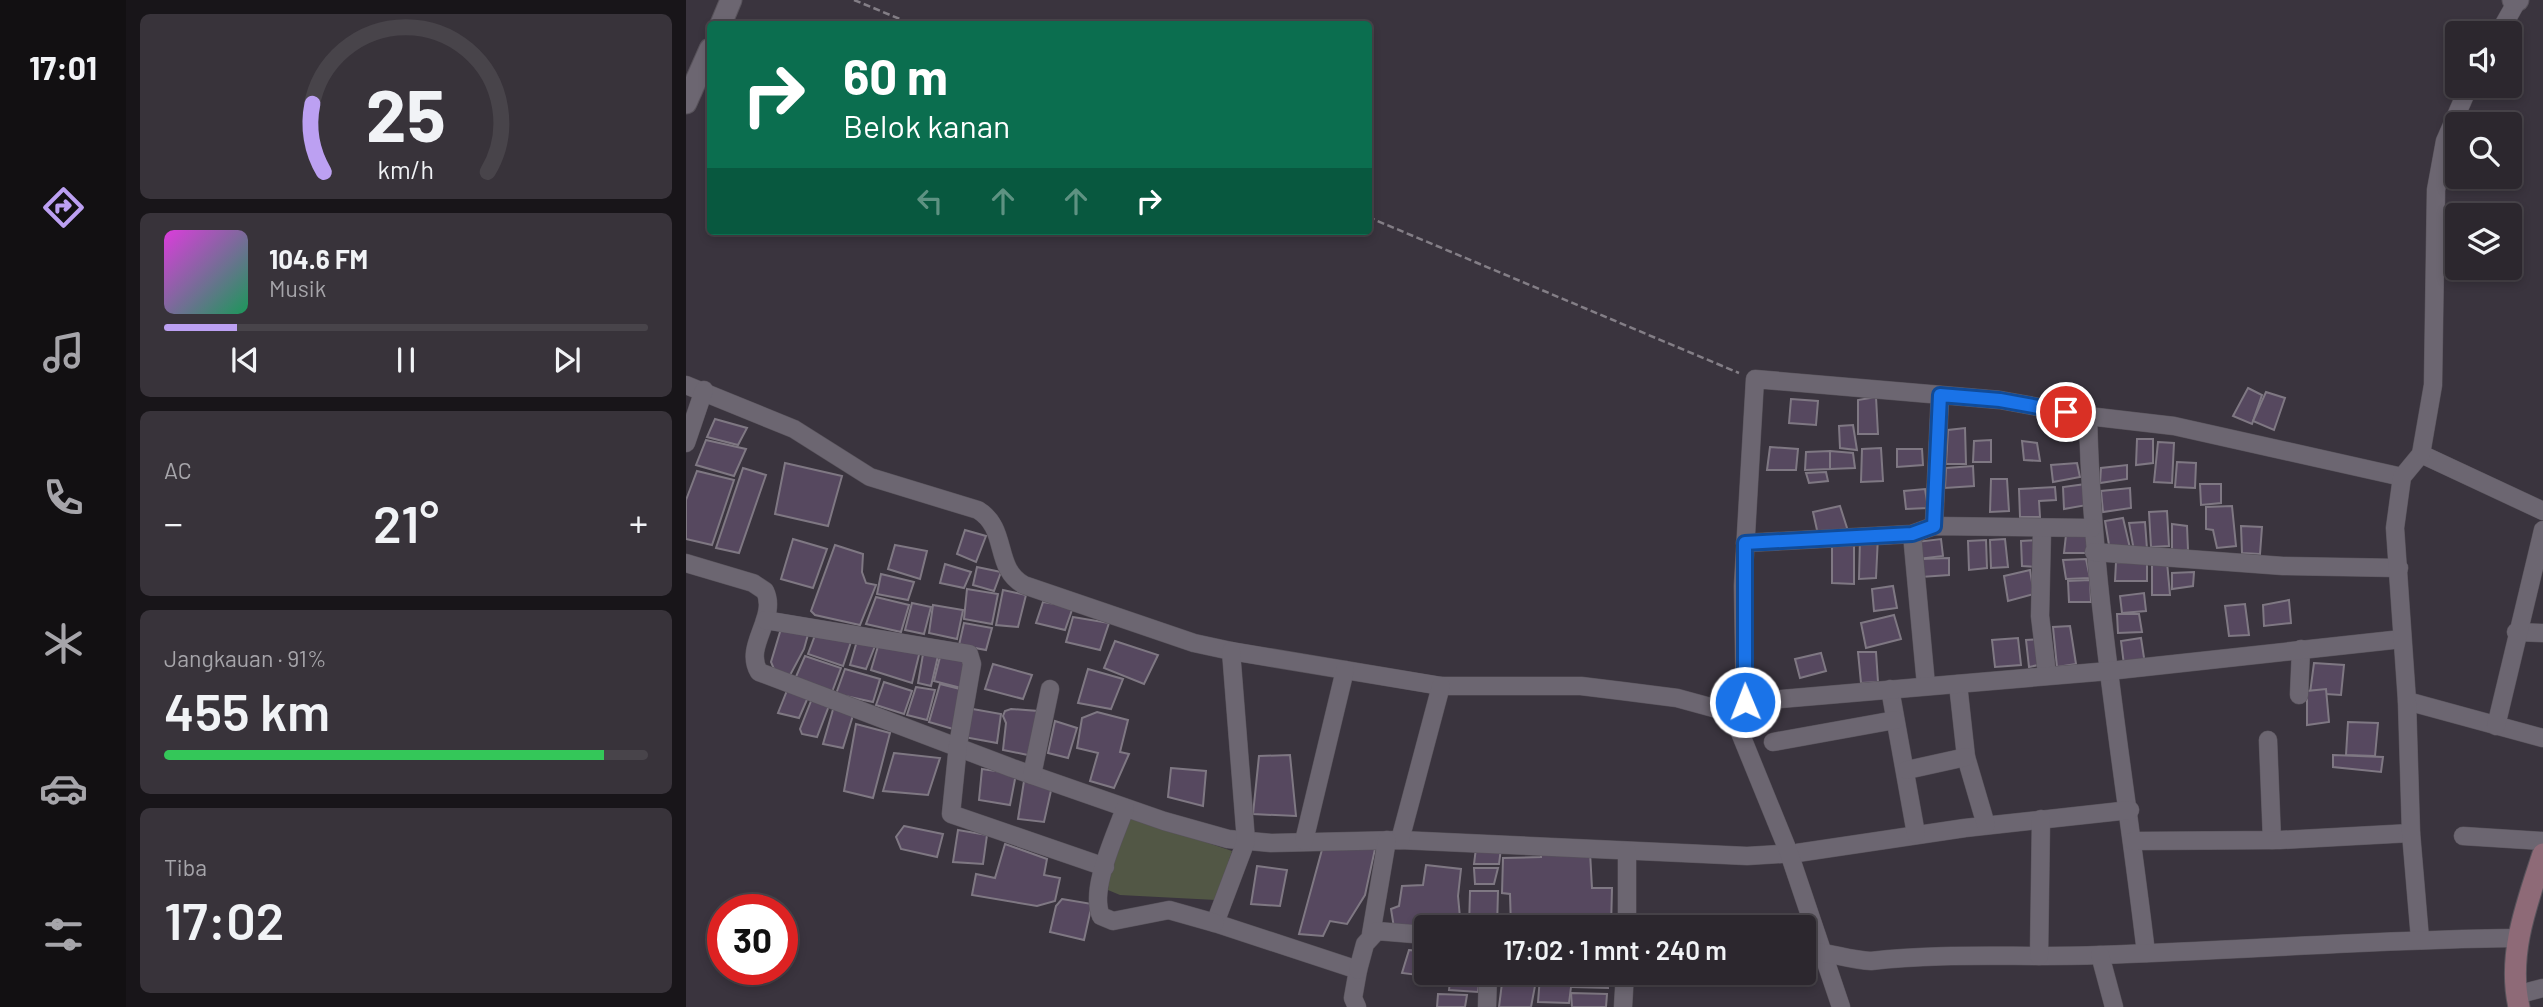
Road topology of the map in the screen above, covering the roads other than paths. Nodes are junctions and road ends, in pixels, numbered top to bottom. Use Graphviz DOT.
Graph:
graph roads {
  1 [pos="731,0"];
  2 [pos="2516,0"];
  3 [pos="722,21"];
  4 [pos="2505,21"];
  5 [pos="707,56"];
  6 [pos="2464,98"];
  7 [pos="686,103"];
  8 [pos="686,385"];
  9 [pos="704,390"];
  10 [pos="1940,395"];
  11 [pos="2088,416"];
  12 [pos="686,443"];
  13 [pos="2421,454"];
  14 [pos="2402,477"];
  15 [pos="2543,512"];
  16 [pos="1934,526"];
  17 [pos="2092,528"];
  18 [pos="2042,529"];
  19 [pos="2543,530"];
  20 [pos="1912,534"];
  21 [pos="1745,543"];
  22 [pos="2094,552"];
  23 [pos="686,563"];
  24 [pos="2399,568"];
  25 [pos="765,620"];
  26 [pos="2516,632"];
  27 [pos="2543,633"];
  28 [pos="2402,639"];
  29 [pos="2301,649"];
  30 [pos="1231,651"];
  31 [pos="1345,670"];
  32 [pos="2109,671"];
  33 [pos="2046,674"];
  34 [pos="1958,684"];
  35 [pos="1926,685"];
  36 [pos="1441,686"];
  37 [pos="1050,689"];
  38 [pos="1891,689"];
  39 [pos="2299,695"];
  40 [pos="2407,701"];
  41 [pos="1738,708"];
  42 [pos="1895,720"];
  43 [pos="2496,726"];
  44 [pos="2543,738"];
  45 [pos="2268,740"];
  46 [pos="1773,742"];
  47 [pos="958,746"];
  48 [pos="1966,757"];
  49 [pos="1907,770"];
  50 [pos="1032,775"];
  51 [pos="1125,808"];
  52 [pos="2130,810"];
  53 [pos="2041,819"];
  54 [pos="1986,825"];
  55 [pos="2411,833"];
  56 [pos="1916,834"];
  57 [pos="2463,836"];
  58 [pos="1393,840"];
  59 [pos="2272,840"];
  60 [pos="1246,841"];
  61 [pos="1304,841"];
  62 [pos="2133,841"];
  63 [pos="2543,841"];
  64 [pos="1627,852"];
  65 [pos="1789,853"];
  66 [pos="2543,854"];
  67 [pos="1105,867"];
  68 [pos="2538,882"];
  69 [pos="1627,915"];
  70 [pos="1215,923"];
  71 [pos="1414,933"];
  72 [pos="1371,934"];
  73 [pos="2518,938"];
  74 [pos="2420,939"];
  75 [pos="1816,951"];
  76 [pos="1823,951"];
  77 [pos="2146,953"];
  78 [pos="2039,956"];
  79 [pos="2100,956"];
  80 [pos="1358,970"];
  81 [pos="1488,985"];
  82 [pos="1624,985"];
  83 [pos="2543,988"];
  84 [pos="2518,1001"];
  85 [pos="1357,1007"];
  86 [pos="1487,1007"];
  87 [pos="1623,1007"];
  88 [pos="1841,1007"];
  89 [pos="2114,1007"];
  1 -- 3 [label="street"];
  2 -- 4 [label="street"];
  5 -- 7 [label="street"];
  6 -- 13 [label="street"];
  8 -- 9 [label="street"];
  9 -- 12 [label="street"];
  9 -- 30 [label="street"];
  10 -- 11 [label="street"];
  10 -- 16 [label="street"];
  10 -- 21 [label="street"];
  11 -- 14 [label="street"];
  11 -- 17 [label="street"];
  13 -- 14 [label="street"];
  13 -- 15 [label="street"];
  14 -- 24 [label="street"];
  16 -- 18 [label="street"];
  16 -- 20 [label="street"];
  17 -- 18 [label="street"];
  17 -- 22 [label="street"];
  18 -- 33 [label="street"];
  19 -- 26 [label="street"];
  20 -- 21 [label="street"];
  20 -- 35 [label="street"];
  21 -- 41 [label="street"];
  22 -- 24 [label="street"];
  22 -- 32 [label="street"];
  23 -- 25 [label="street"];
  24 -- 28 [label="street"];
  25 -- 47 [label="street"];
  25 -- 47 [label="street"];
  26 -- 27 [label="street"];
  26 -- 43 [label="street"];
  28 -- 29 [label="street"];
  28 -- 40 [label="street"];
  29 -- 32 [label="street"];
  29 -- 39 [label="street"];
  30 -- 31 [label="street"];
  30 -- 60 [label="street"];
  31 -- 36 [label="street"];
  31 -- 61 [label="street"];
  32 -- 33 [label="street"];
  32 -- 52 [label="street"];
  33 -- 34 [label="street"];
  34 -- 35 [label="street"];
  34 -- 48 [label="street"];
  35 -- 38 [label="street"];
  36 -- 41 [label="street"];
  36 -- 58 [label="street"];
  37 -- 50 [label="street"];
  38 -- 41 [label="street"];
  38 -- 42 [label="street"];
  40 -- 43 [label="street"];
  40 -- 55 [label="street"];
  41 -- 65 [label="street"];
  42 -- 46 [label="street"];
  42 -- 49 [label="street"];
  43 -- 44 [label="street"];
  45 -- 59 [label="street"];
  47 -- 50 [label="street"];
  47 -- 67 [label="street"];
  48 -- 49 [label="street"];
  48 -- 54 [label="street"];
  49 -- 56 [label="street"];
  50 -- 51 [label="street"];
  51 -- 60 [label="street"];
  51 -- 67 [label="street"];
  52 -- 53 [label="street"];
  52 -- 62 [label="street"];
  53 -- 54 [label="street"];
  53 -- 78 [label="street"];
  54 -- 56 [label="street"];
  55 -- 59 [label="street"];
  55 -- 74 [label="street"];
  56 -- 65 [label="street"];
  57 -- 63 [label="street"];
  58 -- 61 [label="street"];
  58 -- 64 [label="street"];
  58 -- 72 [label="street"];
  59 -- 62 [label="street"];
  60 -- 61 [label="street"];
  60 -- 70 [label="street"];
  62 -- 77 [label="street"];
  64 -- 65 [label="street"];
  64 -- 69 [label="street"];
  65 -- 76 [label="street"];
  66 -- 68 [label="main road"];
  67 -- 70 [label="street"];
  68 -- 73 [label="main road"];
  70 -- 80 [label="street"];
  71 -- 72 [label="street"];
  72 -- 80 [label="street"];
  73 -- 74 [label="street"];
  73 -- 84 [label="main road"];
  74 -- 77 [label="street"];
  75 -- 76 [label="street"];
  76 -- 78 [label="street"];
  76 -- 88 [label="street"];
  77 -- 79 [label="street"];
  78 -- 79 [label="street"];
  79 -- 89 [label="street"];
  80 -- 85 [label="street"];
  81 -- 86 [label="street"];
  82 -- 87 [label="street"];
  83 -- 84 [label="street"];
}
